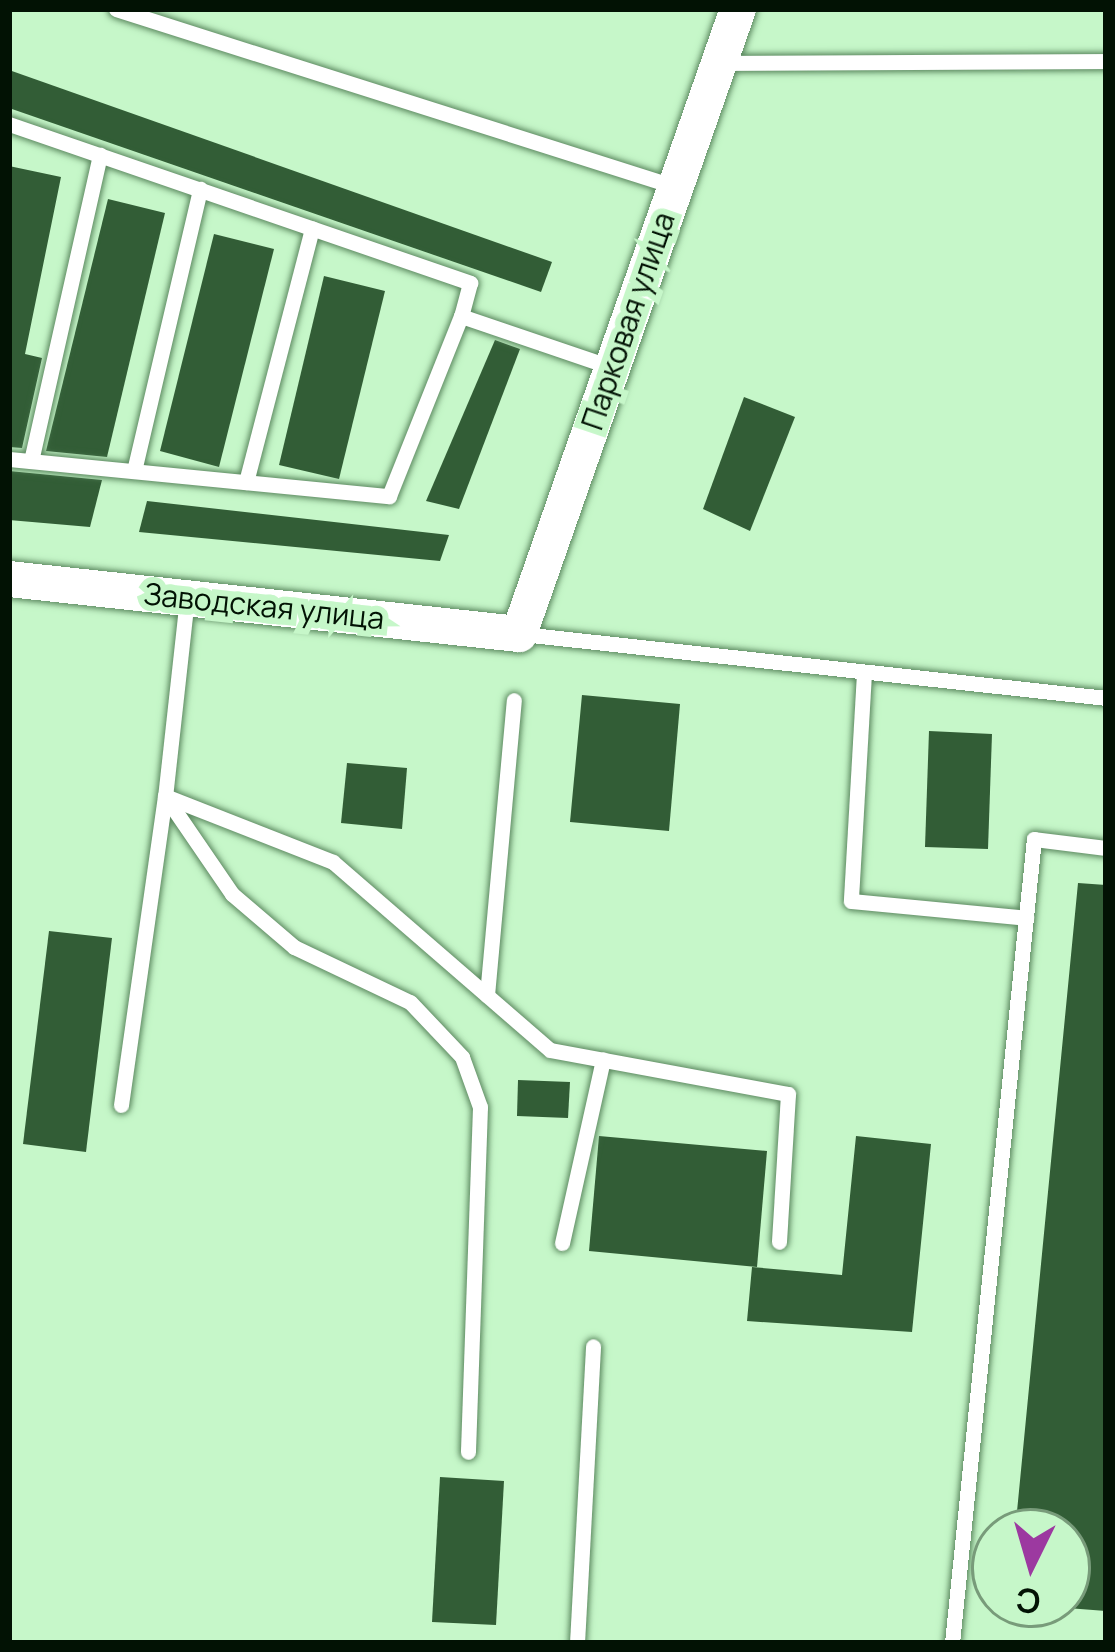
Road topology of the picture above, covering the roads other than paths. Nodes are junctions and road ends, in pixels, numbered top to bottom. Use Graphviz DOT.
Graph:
graph roads {
  1 [pos="116,9"];
  2 [pos="738,9"];
  3 [pos="1106,61"];
  4 [pos="717,63"];
  5 [pos="9,124"];
  6 [pos="100,155"];
  7 [pos="675,187"];
  8 [pos="200,189"];
  9 [pos="312,228"];
  10 [pos="461,316"];
  11 [pos="610,367"];
  12 [pos="9,459"];
  13 [pos="31,461"];
  14 [pos="134,471"];
  15 [pos="246,482"];
  16 [pos="9,580"];
  17 [pos="187,598"];
  18 [pos="519,634"];
  19 [pos="864,673"];
  20 [pos="1106,698"];
  21 [pos="514,700"];
  22 [pos="165,796"];
  23 [pos="1106,848"];
  24 [pos="1026,918"];
  25 [pos="487,995"];
  26 [pos="603,1060"];
  27 [pos="121,1106"];
  28 [pos="779,1242"];
  29 [pos="562,1243"];
  30 [pos="593,1346"];
  31 [pos="468,1452"];
  32 [pos="577,1643"];
  33 [pos="952,1643"];
  1 -- 7 [label="lane"];
  2 -- 4 [label="street, Парковая улица"];
  3 -- 4 [label="lane"];
  4 -- 7 [label="street, Парковая улица"];
  5 -- 6 [label="lane"];
  6 -- 8 [label="lane"];
  6 -- 13 [label="lane"];
  7 -- 11 [label="street, Парковая улица"];
  8 -- 9 [label="lane"];
  8 -- 14 [label="lane"];
  9 -- 10 [label="lane"];
  9 -- 15 [label="lane"];
  10 -- 11 [label="lane"];
  10 -- 15 [label="lane"];
  11 -- 18 [label="street, Парковая улица"];
  12 -- 13 [label="lane"];
  13 -- 14 [label="lane"];
  14 -- 15 [label="lane"];
  16 -- 17 [label="street, Заводская улица"];
  17 -- 18 [label="street, Заводская улица"];
  17 -- 22 [label="lane"];
  18 -- 19 [label="lane"];
  19 -- 20 [label="lane"];
  19 -- 24 [label="lane"];
  21 -- 25 [label="lane"];
  22 -- 25 [label="lane"];
  22 -- 27 [label="lane"];
  22 -- 31 [label="lane"];
  23 -- 24 [label="lane"];
  24 -- 33 [label="lane"];
  25 -- 26 [label="lane"];
  26 -- 28 [label="lane"];
  26 -- 29 [label="lane"];
  30 -- 32 [label="lane"];
}
